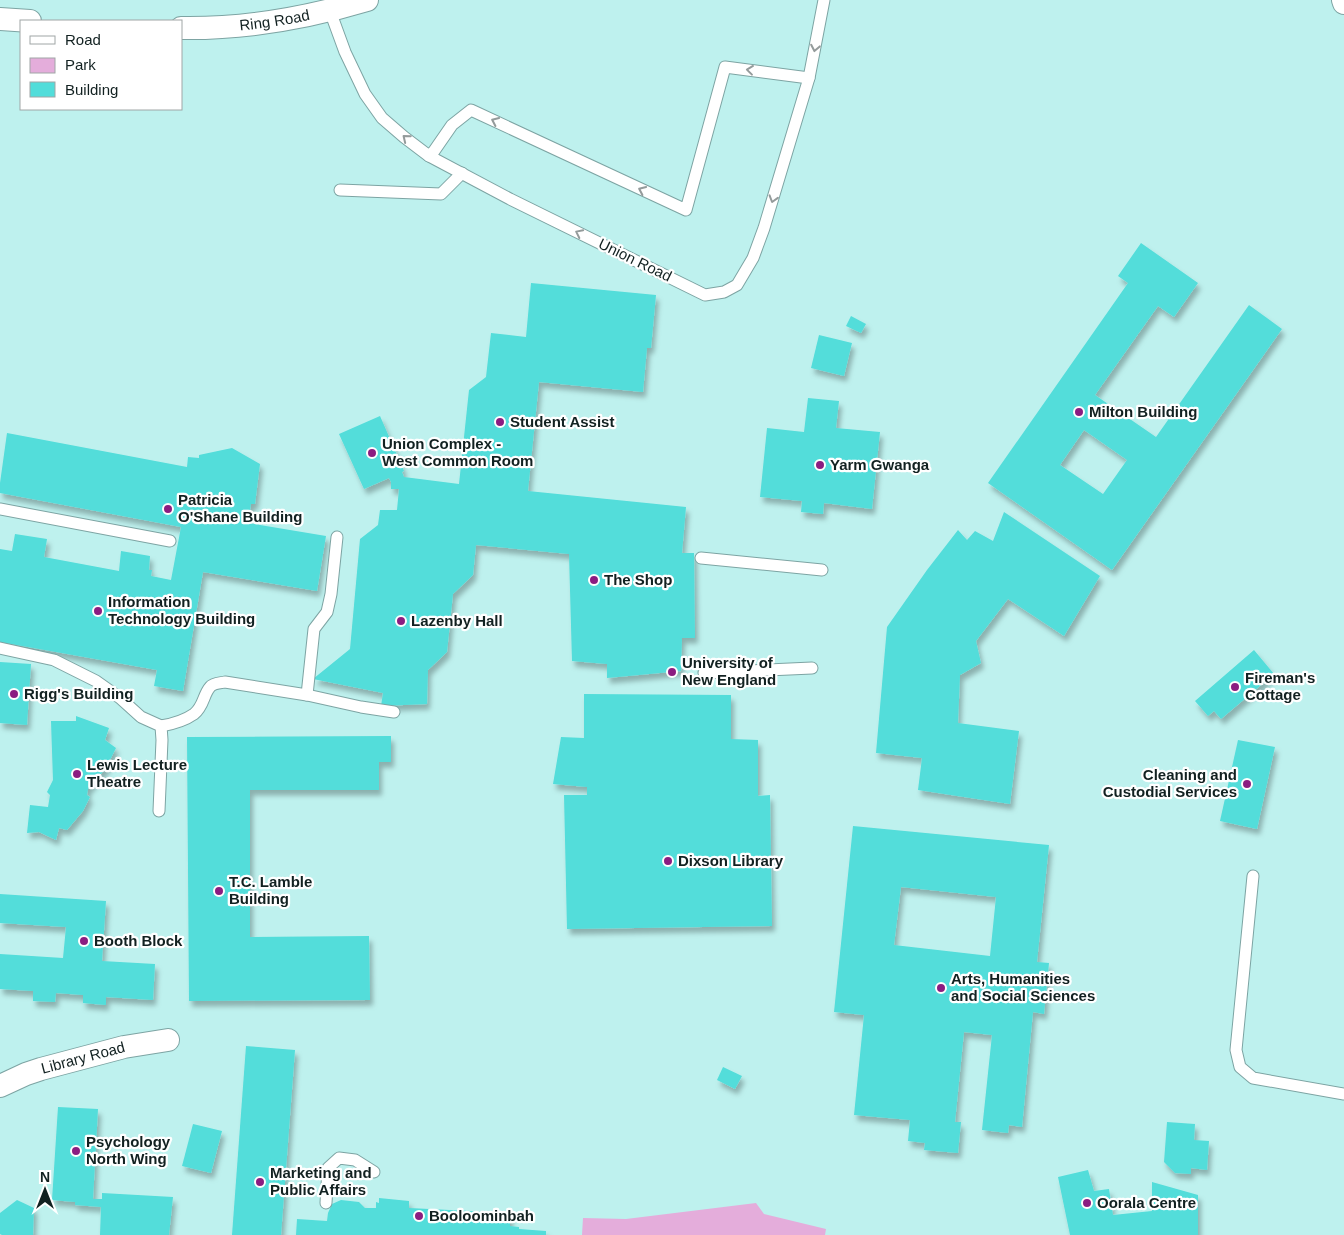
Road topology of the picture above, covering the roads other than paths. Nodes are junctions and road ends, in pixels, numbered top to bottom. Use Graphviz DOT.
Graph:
graph roads {
  1 [pos="367,0"];
  2 [pos="824,0"];
  3 [pos="330,10"];
  4 [pos="0,19"];
  5 [pos="20,20"];
  6 [pos="182,28"];
  7 [pos="809,78"];
  8 [pos="429,156"];
  9 [pos="462,174"];
  10 [pos="340,190"];
  11 [pos="0,510"];
  12 [pos="337,536"];
  13 [pos="170,542"];
  14 [pos="701,558"];
  15 [pos="822,570"];
  16 [pos="0,648"];
  17 [pos="812,668"];
  18 [pos="704,673"];
  19 [pos="307,695"];
  20 [pos="394,712"];
  21 [pos="161,726"];
  22 [pos="159,812"];
  23 [pos="1253,876"];
  24 [pos="168,1040"];
  25 [pos="0,1086"];
  26 [pos="1344,1094"];
  27 [pos="374,1172"];
  28 [pos="326,1203"];
  1 -- 3 [label="street, Ring Road"];
  2 -- 7 [label="lane, Union Road, one-way"];
  3 -- 6 [label="street, Ring Road"];
  8 -- 3 [label="lane, Union Road, one-way"];
  4 -- 5 [label="street"];
  7 -- 8 [label="lane, one-way"];
  7 -- 9 [label="lane, Union Road, one-way"];
  8 -- 9 [label="lane, Union Road"];
  9 -- 10 [label="lane"];
  11 -- 13 [label="lane"];
  12 -- 19 [label="lane"];
  14 -- 15 [label="lane"];
  16 -- 21 [label="lane"];
  17 -- 18 [label="lane"];
  19 -- 20 [label="lane"];
  19 -- 21 [label="lane"];
  21 -- 22 [label="lane"];
  23 -- 26 [label="lane"];
  24 -- 25 [label="street, Library Road"];
  27 -- 28 [label="lane"];
}
